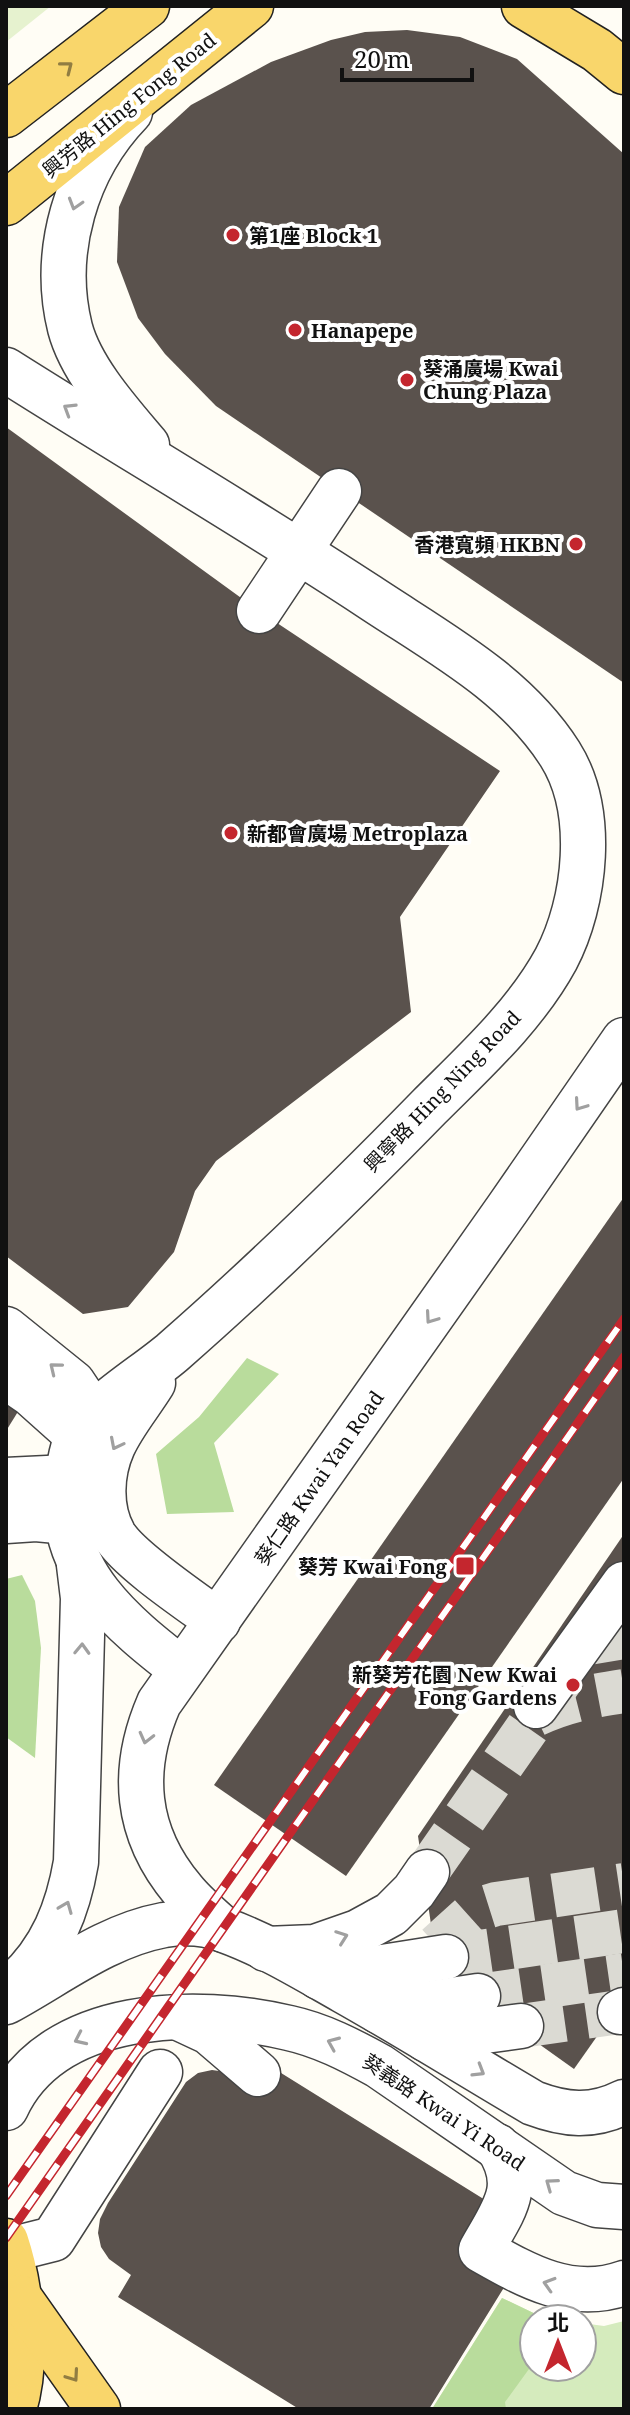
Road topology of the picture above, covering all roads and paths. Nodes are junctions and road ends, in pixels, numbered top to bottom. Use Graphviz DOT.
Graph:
graph roads {
  1 [pos="147,6"];
  2 [pos="251,6"];
  3 [pos="524,6"];
  4 [pos="571,6"];
  5 [pos="624,69"];
  6 [pos="168,73"];
  7 [pos="6,115"];
  8 [pos="6,203"];
  9 [pos="6,370"];
  10 [pos="183,481"];
  11 [pos="339,491"];
  12 [pos="300,552"];
  13 [pos="259,611"];
  14 [pos="624,1040"];
  15 [pos="6,1329"];
  16 [pos="172,1354"];
  17 [pos="6,1377"];
  18 [pos="78,1444"];
  19 [pos="6,1480"];
  20 [pos="6,1521"];
  21 [pos="73,1542"];
  22 [pos="624,1584"];
  23 [pos="218,1621"];
  24 [pos="181,1669"];
  25 [pos="536,1706"];
  26 [pos="427,1872"];
  27 [pos="224,1930"];
  28 [pos="266,1949"];
  29 [pos="431,1956"];
  30 [pos="319,1977"];
  31 [pos="6,1993"];
  32 [pos="478,1996"];
  33 [pos="6,2002"];
  34 [pos="379,2011"];
  35 [pos="177,2017"];
  36 [pos="521,2026"];
  37 [pos="426,2039"];
  38 [pos="160,2072"];
  39 [pos="258,2074"];
  40 [pos="624,2102"];
  41 [pos="6,2108"];
  42 [pos="497,2146"];
  43 [pos="624,2207"];
  44 [pos="8,2246"];
  45 [pos="624,2283"];
  46 [pos="18,2295"];
  47 [pos="14,2409"];
  48 [pos="98,2409"];
  7 -- 1 [label="main road, one-way"];
  2 -- 6 [label="main road, 興芳路 Hing Fong Road"];
  3 -- 5 [label="main road"];
  4 -- 5 [label="main road"];
  6 -- 8 [label="main road, 興芳路 Hing Fong Road"];
  6 -- 10 [label="street, 興寧路 Hing Ning Road, one-way"];
  10 -- 9 [label="street, 興寧路 Hing Ning Road, one-way"];
  10 -- 12 [label="street, 興寧路 Hing Ning Road"];
  11 -- 12 [label="street"];
  12 -- 13 [label="street"];
  12 -- 16 [label="street, 興寧路 Hing Ning Road"];
  14 -- 23 [label="street, 葵仁路 Kwai Yan Road, one-way"];
  18 -- 15 [label="street, one-way"];
  16 -- 18 [label="street, 興寧路 Hing Ning Road"];
  16 -- 23 [label="street, 興寧路 Hing Ning Road, one-way"];
  17 -- 18 [label="street"];
  18 -- 19 [label="street"];
  18 -- 21 [label="street"];
  20 -- 21 [label="street"];
  21 -- 24 [label="street"];
  31 -- 21 [label="street, one-way"];
  22 -- 25 [label="street"];
  23 -- 24 [label="street, 葵仁路 Kwai Yan Road"];
  24 -- 27 [label="street, 葵仁路 Kwai Yan Road, one-way"];
  28 -- 26 [label="street, one-way"];
  27 -- 28 [label="street"];
  27 -- 33 [label="street"];
  28 -- 30 [label="street"];
  29 -- 30 [label="street"];
  30 -- 34 [label="street"];
  32 -- 34 [label="street"];
  34 -- 37 [label="street"];
  35 -- 39 [label="street"];
  35 -- 41 [label="street, 葵義路 Kwai Yi Road, one-way"];
  42 -- 35 [label="street, 葵義路 Kwai Yi Road, one-way"];
  36 -- 37 [label="street"];
  37 -- 40 [label="street, one-way"];
  38 -- 44 [label="street"];
  43 -- 42 [label="street, 葵義路 Kwai Yi Road, one-way"];
  45 -- 42 [label="street, one-way"];
  44 -- 46 [label="main road"];
  46 -- 47 [label="main road"];
  46 -- 48 [label="main road, one-way"];
}
